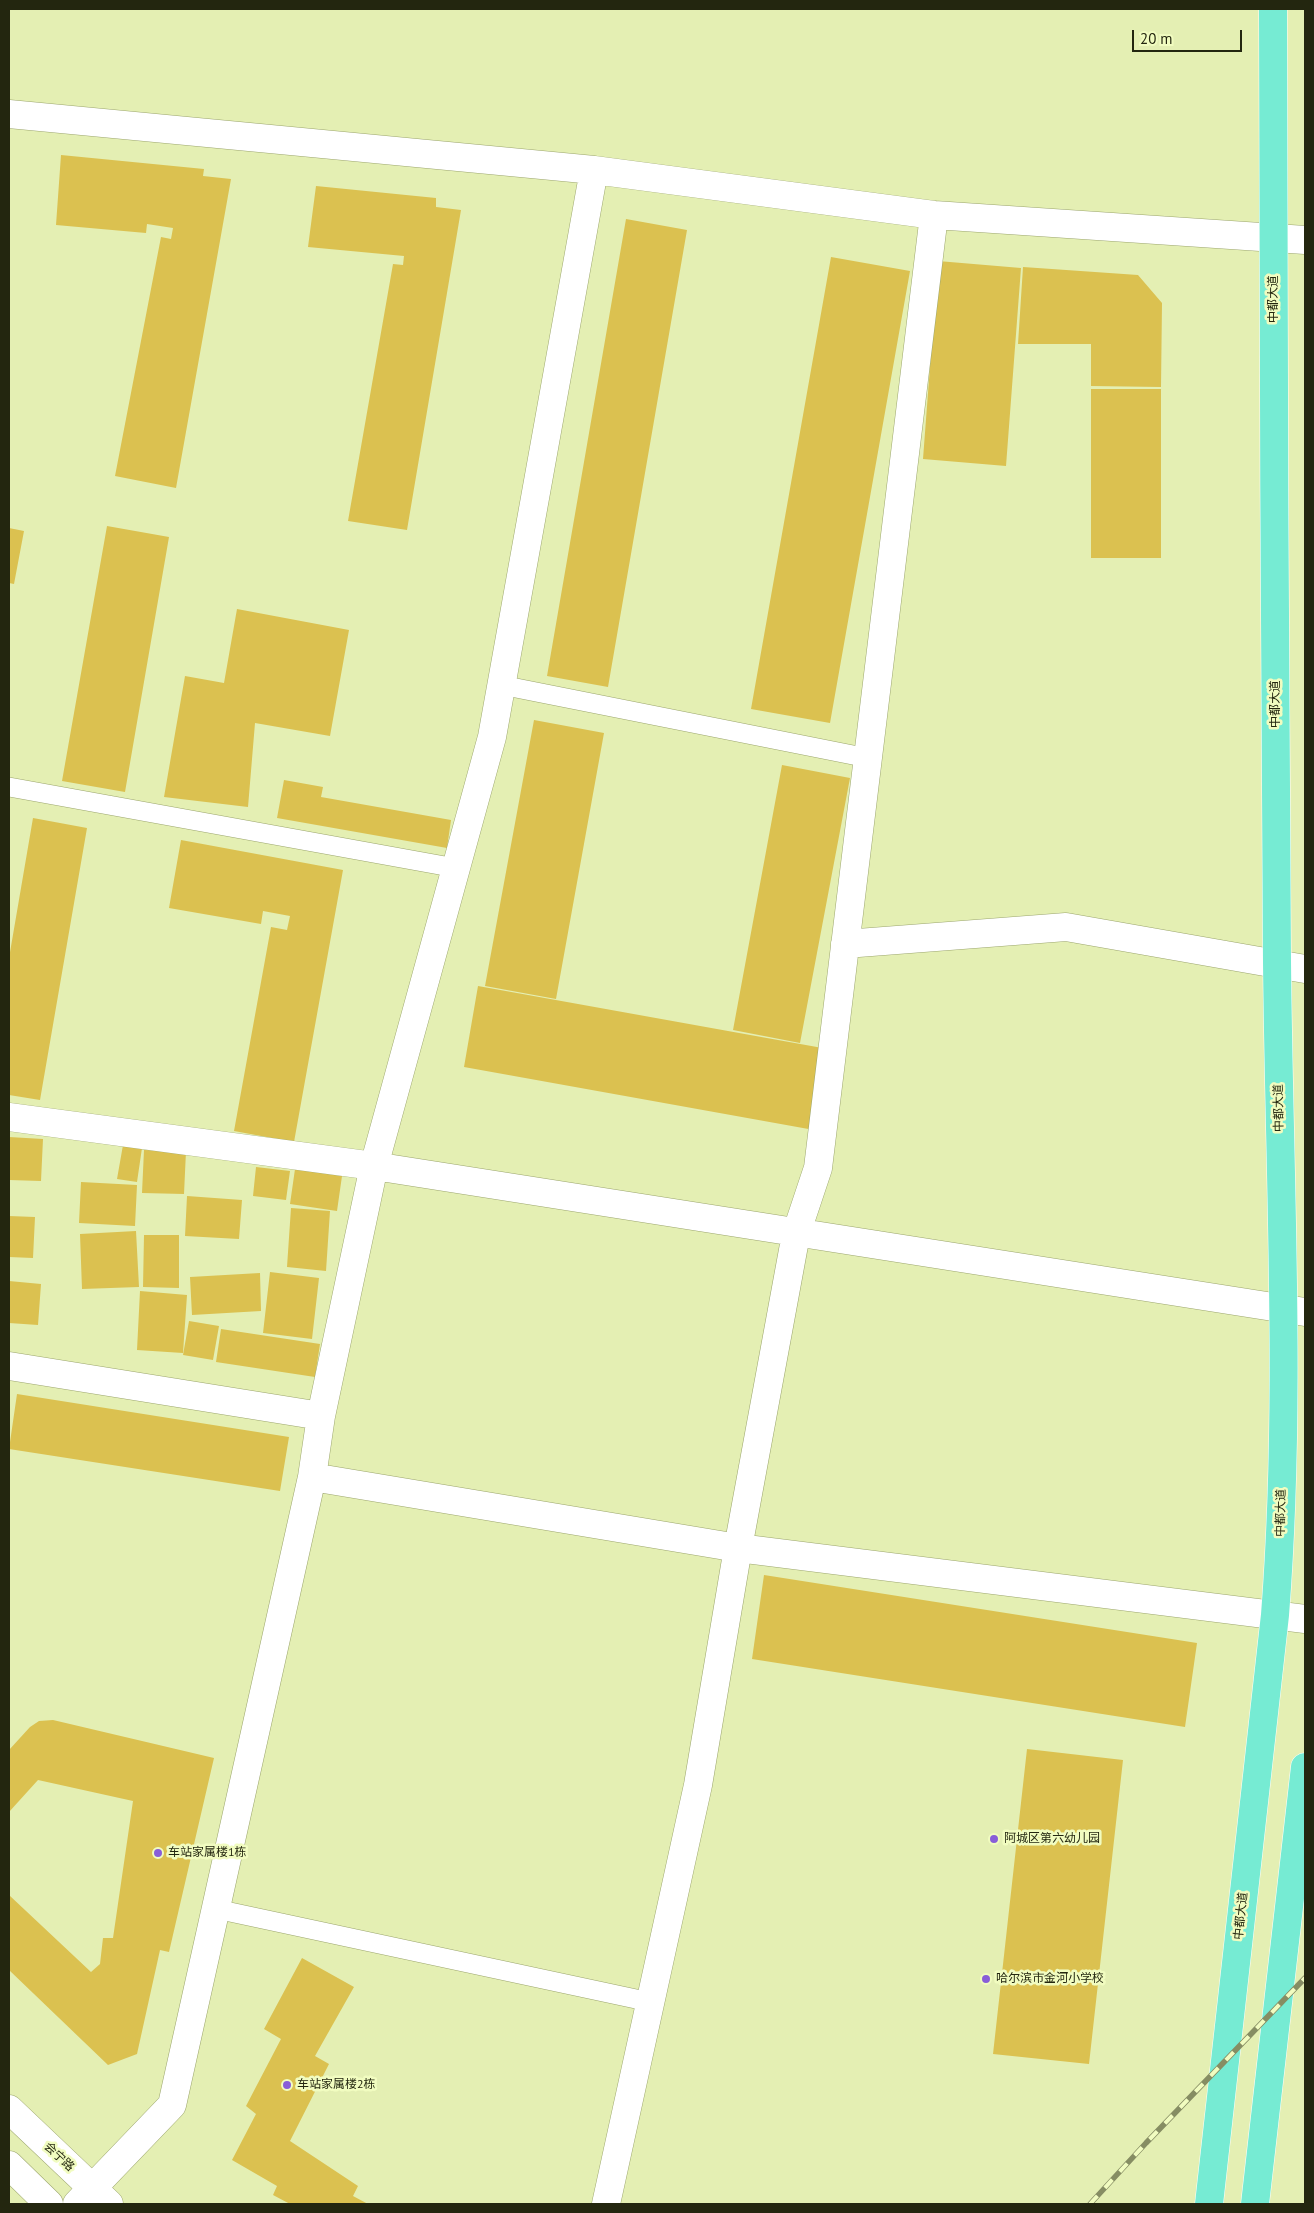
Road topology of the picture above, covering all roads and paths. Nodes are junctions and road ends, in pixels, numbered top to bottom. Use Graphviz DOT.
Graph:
graph roads {
  1 [pos="1273,9"];
  2 [pos="9,114"];
  3 [pos="594,170"];
  4 [pos="934,215"];
  5 [pos="1274,238"];
  6 [pos="1305,240"];
  7 [pos="501,685"];
  8 [pos="868,758"];
  9 [pos="9,787"];
  10 [pos="456,868"];
  11 [pos="845,944"];
  12 [pos="1277,965"];
  13 [pos="1305,969"];
  14 [pos="9,1117"];
  15 [pos="374,1166"];
  16 [pos="796,1234"];
  17 [pos="1294,1311"];
  18 [pos="9,1366"];
  19 [pos="321,1416"];
  20 [pos="312,1477"];
  21 [pos="738,1548"];
  22 [pos="1276,1615"];
  23 [pos="1305,1619"];
  24 [pos="1305,1767"];
  25 [pos="216,1909"];
  26 [pos="650,2002"];
  27 [pos="9,2109"];
  28 [pos="9,2165"];
  29 [pos="93,2199"];
  30 [pos="49,2204"];
  31 [pos="606,2204"];
  32 [pos="1209,2204"];
  33 [pos="1255,2204"];
  1 -- 5 [label="highway, 中都大道"];
  2 -- 3 [label="street"];
  3 -- 4 [label="street"];
  3 -- 7 [label="street"];
  4 -- 5 [label="street"];
  4 -- 8 [label="street"];
  5 -- 6 [label="street"];
  5 -- 12 [label="highway, 中都大道"];
  7 -- 8 [label="lane"];
  7 -- 10 [label="street"];
  8 -- 11 [label="street"];
  9 -- 10 [label="lane"];
  10 -- 15 [label="street"];
  11 -- 12 [label="street"];
  11 -- 16 [label="street"];
  12 -- 13 [label="street"];
  12 -- 17 [label="highway, 中都大道"];
  14 -- 15 [label="street"];
  15 -- 16 [label="street"];
  15 -- 19 [label="street"];
  16 -- 17 [label="street"];
  16 -- 21 [label="street"];
  17 -- 22 [label="highway, 中都大道"];
  18 -- 19 [label="street"];
  19 -- 20 [label="street"];
  20 -- 21 [label="street"];
  20 -- 25 [label="street"];
  21 -- 22 [label="street"];
  21 -- 26 [label="street"];
  22 -- 23 [label="street"];
  22 -- 32 [label="highway, 中都大道"];
  24 -- 33 [label="highway"];
  25 -- 26 [label="lane"];
  25 -- 29 [label="street"];
  26 -- 31 [label="street"];
  27 -- 29 [label="street, 会宁路"];
  28 -- 30 [label="street"];
}
